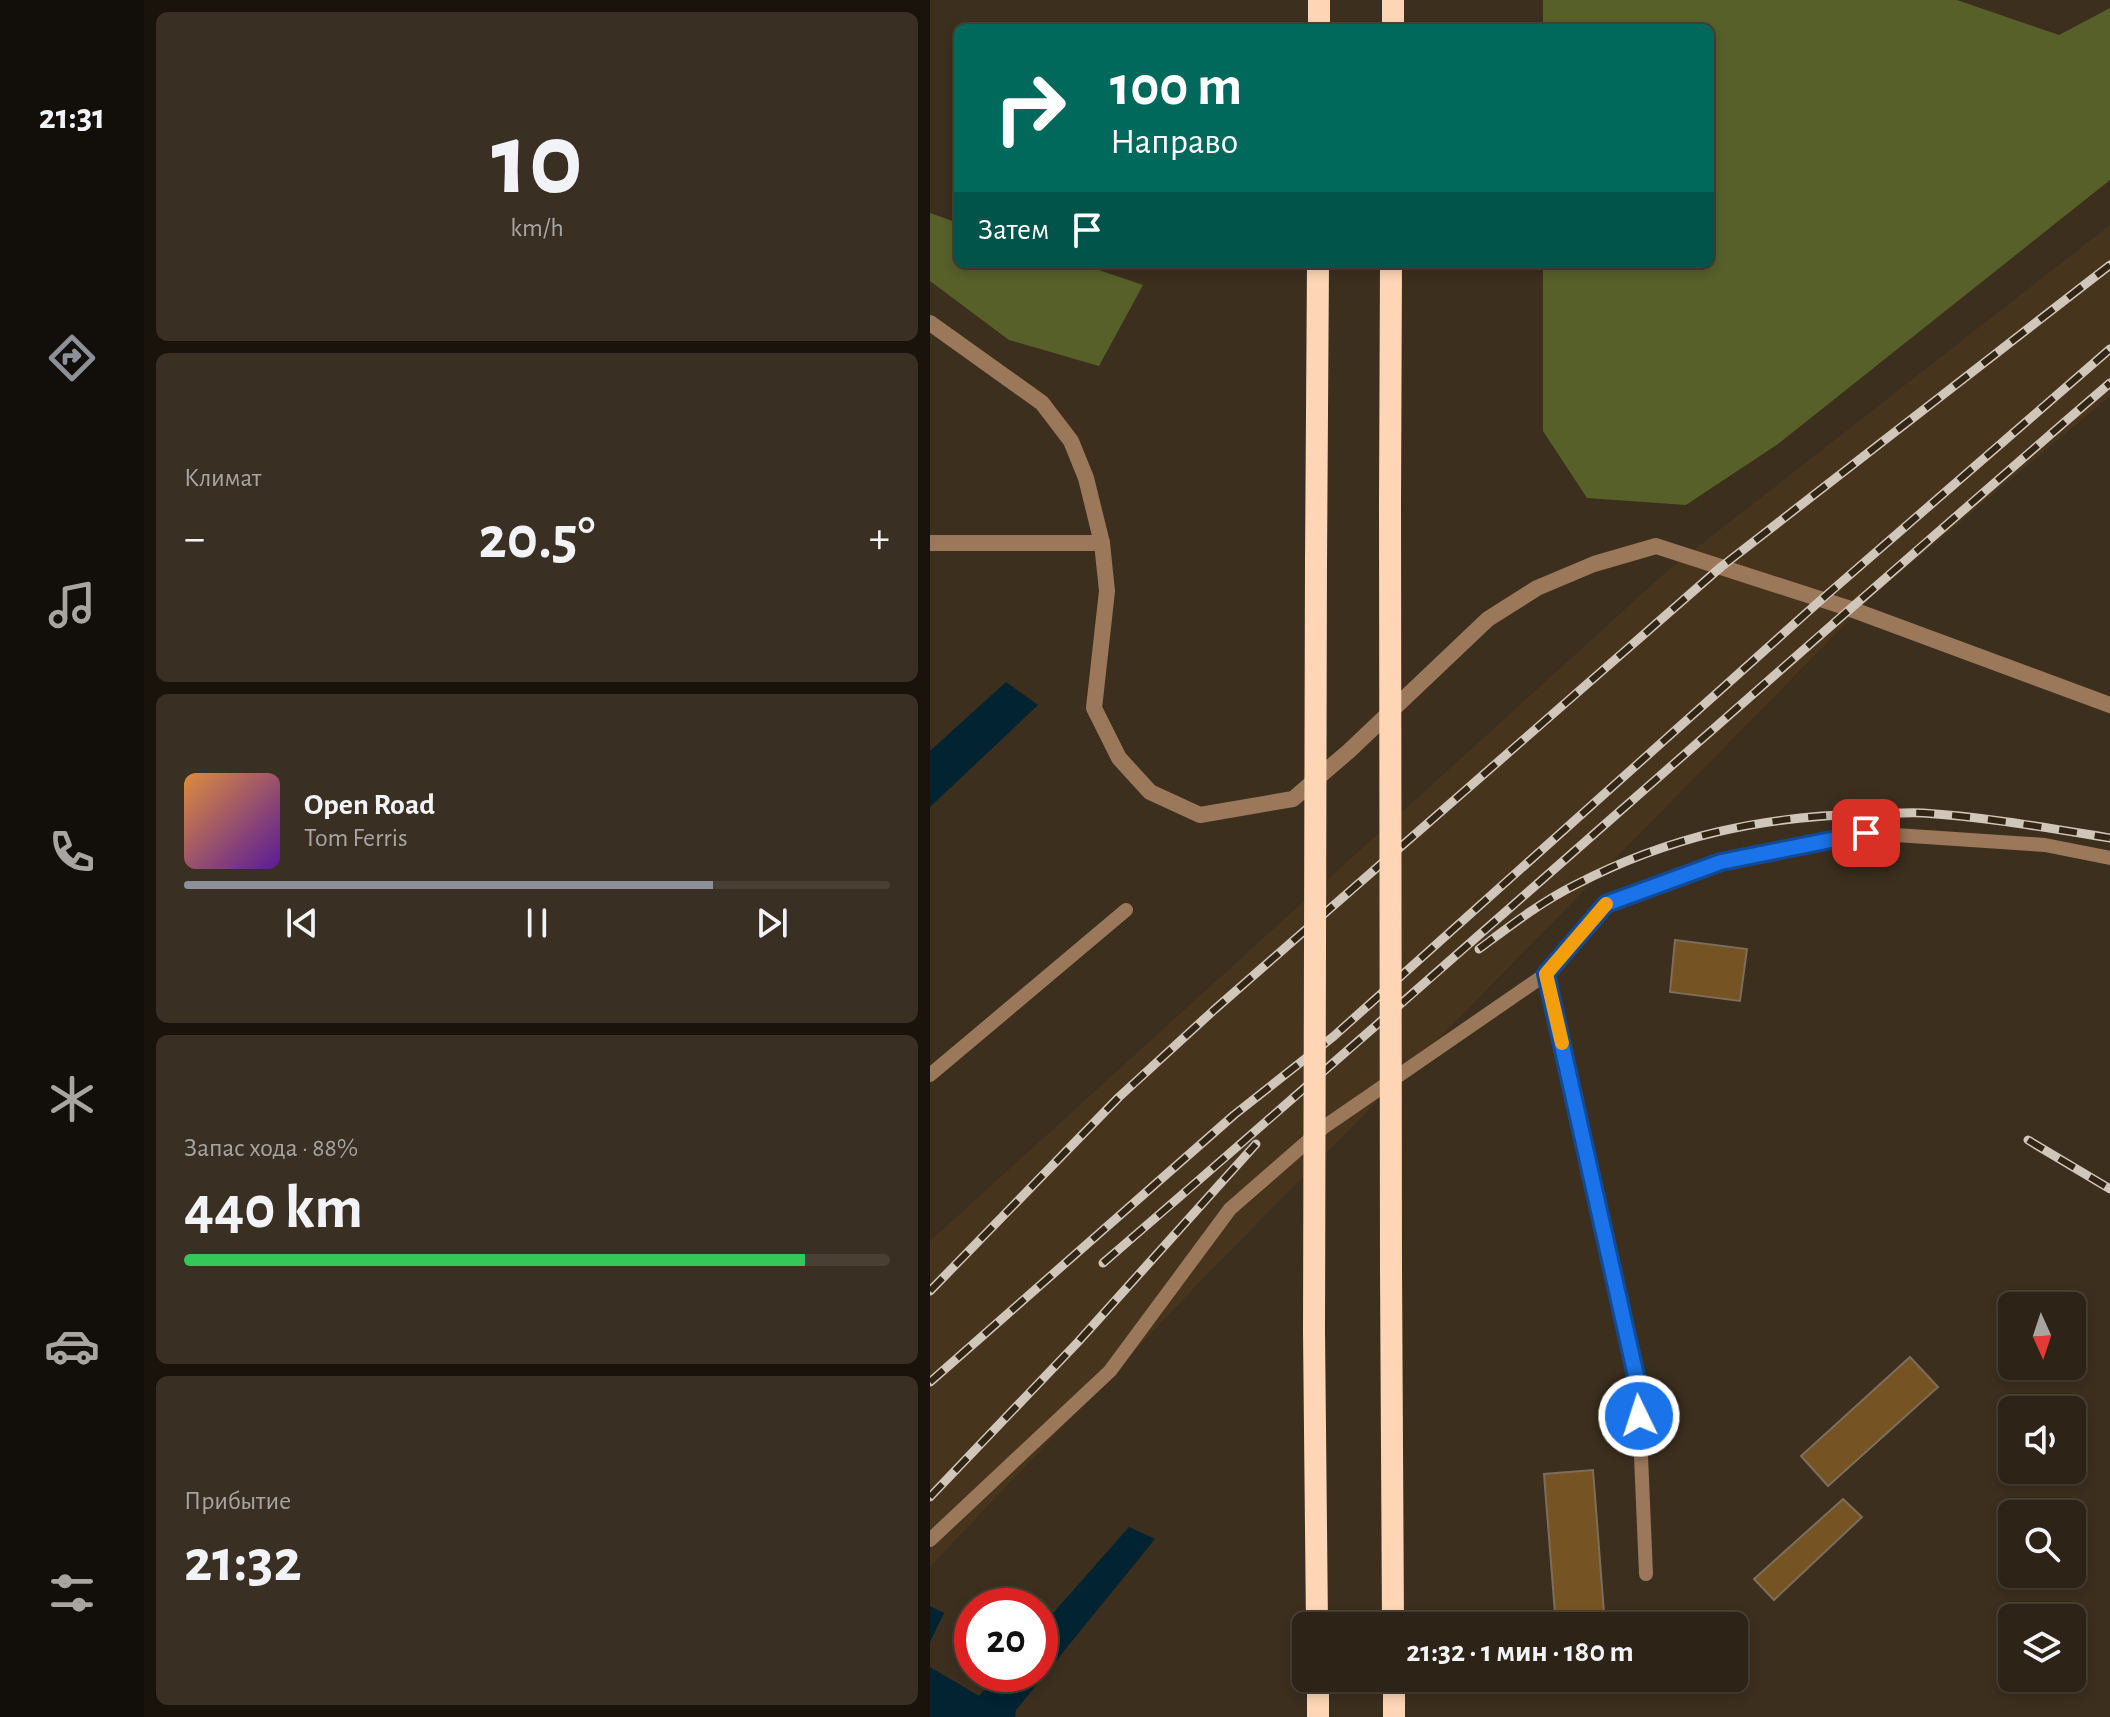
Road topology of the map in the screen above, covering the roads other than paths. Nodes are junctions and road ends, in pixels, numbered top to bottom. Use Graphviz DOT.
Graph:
graph roads {
  1 [pos="1319,0"];
  2 [pos="1393,0"];
  3 [pos="1319,24"];
  4 [pos="1393,24"];
  5 [pos="1318,268"];
  6 [pos="1391,268"];
  7 [pos="930,323"];
  8 [pos="930,543"];
  9 [pos="1102,543"];
  10 [pos="2110,705"];
  11 [pos="2110,858"];
  12 [pos="1126,910"];
  13 [pos="1546,974"];
  14 [pos="930,1075"];
  15 [pos="930,1540"];
  16 [pos="1646,1574"];
  17 [pos="1317,1612"];
  18 [pos="1393,1612"];
  19 [pos="1318,1692"];
  20 [pos="1394,1692"];
  21 [pos="1318,1717"];
  22 [pos="1394,1717"];
  1 -- 3 [label="highway"];
  2 -- 4 [label="highway"];
  5 -- 17 [label="highway, bridge"];
  6 -- 18 [label="highway, bridge"];
  7 -- 9 [label="street"];
  8 -- 9 [label="street"];
  9 -- 10 [label="street"];
  11 -- 13 [label="lane"];
  12 -- 14 [label="lane"];
  13 -- 15 [label="lane"];
  13 -- 16 [label="lane"];
  19 -- 21 [label="highway"];
  20 -- 22 [label="highway"];
}
